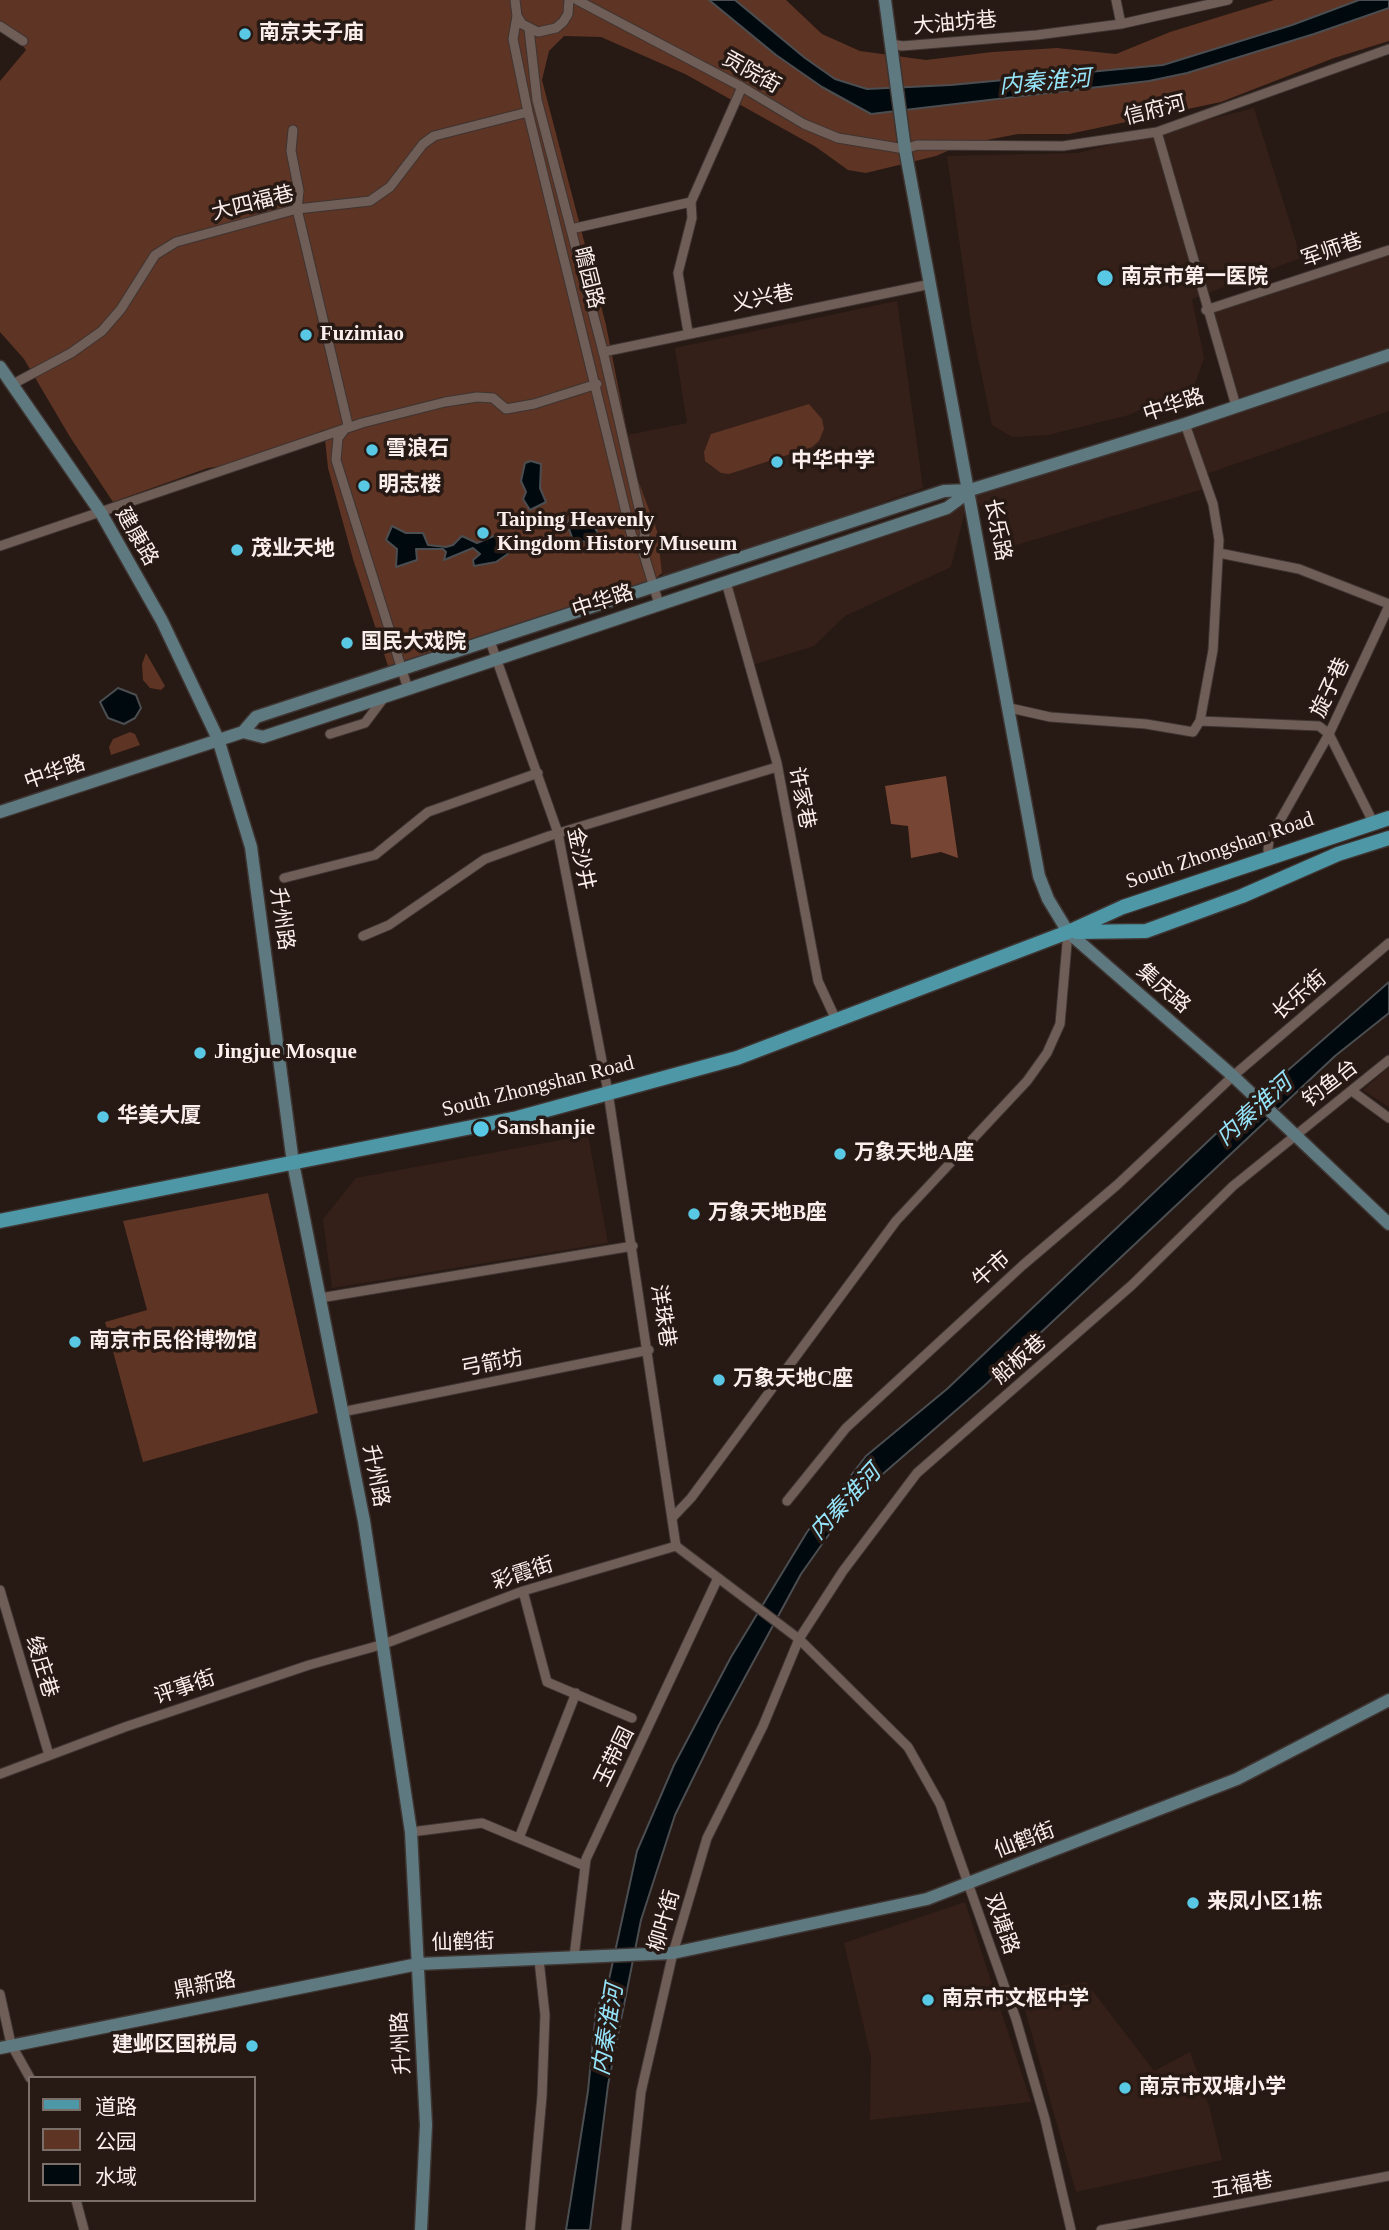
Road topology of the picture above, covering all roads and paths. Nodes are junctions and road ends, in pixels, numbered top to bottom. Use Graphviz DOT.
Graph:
graph roads {
  1 [pos="515,0"];
  2 [pos="569,0"];
  3 [pos="577,0"];
  4 [pos="885,0"];
  5 [pos="1115,0"];
  6 [pos="1228,0"];
  7 [pos="517,16"];
  8 [pos="1121,24"];
  9 [pos="0,26"];
  10 [pos="529,29"];
  11 [pos="23,41"];
  12 [pos="892,48"];
  13 [pos="1389,49"];
  14 [pos="742,87"];
  15 [pos="528,112"];
  16 [pos="293,130"];
  17 [pos="1157,132"];
  18 [pos="911,147"];
  19 [pos="691,202"];
  20 [pos="297,209"];
  21 [pos="571,229"];
  22 [pos="1389,250"];
  23 [pos="931,284"];
  24 [pos="1206,310"];
  25 [pos="688,332"];
  26 [pos="599,338"];
  27 [pos="586,341"];
  28 [pos="603,354"];
  29 [pos="1389,355"];
  30 [pos="590,359"];
  31 [pos="0,367"];
  32 [pos="13,384"];
  33 [pos="597,384"];
  34 [pos="1236,406"];
  35 [pos="1185,424"];
  36 [pos="346,429"];
  37 [pos="970,490"];
  38 [pos="101,513"];
  39 [pos="641,545"];
  40 [pos="0,546"];
  41 [pos="1219,553"];
  42 [pos="726,582"];
  43 [pos="659,604"];
  44 [pos="1389,605"];
  45 [pos="489,640"];
  46 [pos="496,659"];
  47 [pos="408,689"];
  48 [pos="387,696"];
  49 [pos="1010,708"];
  50 [pos="1200,721"];
  51 [pos="243,732"];
  52 [pos="330,734"];
  53 [pos="1329,734"];
  54 [pos="218,739"];
  55 [pos="777,767"];
  56 [pos="538,773"];
  57 [pos="0,812"];
  58 [pos="1389,818"];
  59 [pos="1373,822"];
  60 [pos="558,833"];
  61 [pos="1389,838"];
  62 [pos="1271,859"];
  63 [pos="284,878"];
  64 [pos="1068,932"];
  65 [pos="363,936"];
  66 [pos="1389,943"];
  67 [pos="837,1022"];
  68 [pos="1389,1060"];
  69 [pos="1233,1076"];
  70 [pos="1352,1091"];
  71 [pos="608,1092"];
  72 [pos="1389,1118"];
  73 [pos="1295,1135"];
  74 [pos="293,1163"];
  75 [pos="0,1221"];
  76 [pos="1389,1224"];
  77 [pos="633,1246"];
  78 [pos="320,1298"];
  79 [pos="649,1350"];
  80 [pos="342,1412"];
  81 [pos="788,1501"];
  82 [pos="673,1517"];
  83 [pos="676,1546"];
  84 [pos="718,1580"];
  85 [pos="0,1590"];
  86 [pos="523,1591"];
  87 [pos="799,1639"];
  88 [pos="384,1644"];
  89 [pos="576,1693"];
  90 [pos="1389,1700"];
  91 [pos="632,1718"];
  92 [pos="50,1755"];
  93 [pos="0,1774"];
  94 [pos="411,1832"];
  95 [pos="519,1838"];
  96 [pos="585,1866"];
  97 [pos="968,1884"];
  98 [pos="673,1953"];
  99 [pos="574,1956"];
  100 [pos="538,1960"];
  101 [pos="418,1964"];
  102 [pos="0,1994"];
  103 [pos="6,2046"];
  104 [pos="28,2076"];
  105 [pos="1389,2176"];
  106 [pos="77,2202"];
  107 [pos="84,2230"];
  108 [pos="421,2230"];
  109 [pos="530,2230"];
  110 [pos="626,2230"];
  111 [pos="1071,2230"];
  112 [pos="1101,2230"];
  1 -- 7 [label="street, 瞻园路"];
  2 -- 10 [label="street"];
  3 -- 14 [label="street, 贡院街"];
  4 -- 12 [label="main road"];
  5 -- 8 [label="street"];
  6 -- 8 [label="street, 大油坊巷"];
  7 -- 10 [label="street"];
  7 -- 15 [label="street, 瞻园路"];
  8 -- 12 [label="street, 大油坊巷"];
  9 -- 11 [label="street"];
  10 -- 21 [label="street, 瞻园路"];
  12 -- 18 [label="main road, 长乐路"];
  13 -- 17 [label="street, 信府河"];
  14 -- 18 [label="street, 贡院街"];
  14 -- 19 [label="street"];
  15 -- 20 [label="street, 大四福巷"];
  15 -- 27 [label="street, 瞻园路"];
  16 -- 20 [label="street"];
  17 -- 18 [label="street, 信府河"];
  17 -- 24 [label="street"];
  18 -- 23 [label="main road, 长乐路"];
  19 -- 21 [label="street"];
  19 -- 25 [label="street"];
  20 -- 32 [label="street, 大四福巷"];
  20 -- 36 [label="street"];
  21 -- 26 [label="street, 瞻园路"];
  22 -- 24 [label="street, 军师巷"];
  23 -- 25 [label="street, 义兴巷"];
  23 -- 37 [label="main road, 长乐路"];
  24 -- 34 [label="street"];
  25 -- 28 [label="street, 义兴巷"];
  26 -- 27 [label="street"];
  26 -- 28 [label="street, 瞻园路"];
  27 -- 30 [label="street, 瞻园路"];
  28 -- 30 [label="street, 义兴巷"];
  28 -- 39 [label="street, 瞻园路"];
  29 -- 34 [label="main road, 中华路"];
  30 -- 33 [label="street, 瞻园路"];
  31 -- 32 [label="main road, 建康路"];
  32 -- 38 [label="main road, 建康路"];
  33 -- 36 [label="street"];
  33 -- 39 [label="street, 瞻园路"];
  34 -- 35 [label="main road, 中华路"];
  35 -- 37 [label="main road, 中华路"];
  35 -- 41 [label="street"];
  36 -- 38 [label="street"];
  36 -- 47 [label="street"];
  37 -- 42 [label="main road, 中华路"];
  37 -- 45 [label="main road, 中华路"];
  37 -- 49 [label="main road, 长乐路"];
  38 -- 40 [label="street"];
  38 -- 54 [label="main road, 建康路"];
  39 -- 43 [label="street, 瞻园路"];
  41 -- 44 [label="street"];
  41 -- 50 [label="street"];
  42 -- 43 [label="main road, 中华路"];
  42 -- 55 [label="street, 许家巷"];
  43 -- 46 [label="main road, 中华路"];
  44 -- 53 [label="street, 旋子巷"];
  45 -- 46 [label="street, 金沙井"];
  45 -- 51 [label="main road, 中华路"];
  46 -- 47 [label="main road, 中华路"];
  46 -- 56 [label="street, 金沙井"];
  47 -- 48 [label="main road, 中华路"];
  48 -- 51 [label="main road, 中华路"];
  48 -- 52 [label="street"];
  49 -- 50 [label="street"];
  49 -- 64 [label="main road, 长乐路"];
  50 -- 53 [label="street"];
  51 -- 54 [label="main road, 中华路"];
  53 -- 59 [label="street, 旋子巷"];
  53 -- 62 [label="street"];
  54 -- 57 [label="main road, 中华路"];
  54 -- 74 [label="main road, 升州路"];
  55 -- 60 [label="street"];
  55 -- 67 [label="street, 许家巷"];
  56 -- 60 [label="street, 金沙井"];
  56 -- 63 [label="street"];
  58 -- 59 [label="main road, South Zhongshan Road"];
  59 -- 62 [label="main road, South Zhongshan Road"];
  60 -- 65 [label="street"];
  60 -- 71 [label="street, 金沙井"];
  61 -- 64 [label="main road, South Zhongshan Road"];
  62 -- 64 [label="main road, South Zhongshan Road"];
  64 -- 67 [label="main road, South Zhongshan Road"];
  64 -- 69 [label="main road, 集庆路"];
  64 -- 82 [label="street"];
  66 -- 69 [label="street, 长乐街"];
  67 -- 71 [label="main road, South Zhongshan Road"];
  68 -- 70 [label="street, 钓鱼台"];
  69 -- 73 [label="main road, 集庆路"];
  69 -- 81 [label="street, 牛市"];
  70 -- 72 [label="street"];
  70 -- 73 [label="street, 钓鱼台"];
  71 -- 74 [label="main road, South Zhongshan Road"];
  71 -- 77 [label="street, 洋珠巷"];
  73 -- 76 [label="main road, 集庆路"];
  73 -- 87 [label="street, 船板巷"];
  74 -- 75 [label="main road, South Zhongshan Road"];
  74 -- 78 [label="main road, 升州路"];
  77 -- 78 [label="street"];
  77 -- 79 [label="street, 洋珠巷"];
  78 -- 80 [label="main road, 升州路"];
  79 -- 80 [label="street, 弓箭坊"];
  79 -- 82 [label="street, 洋珠巷"];
  80 -- 88 [label="main road, 升州路"];
  82 -- 83 [label="street, 洋珠巷"];
  83 -- 84 [label="street"];
  83 -- 86 [label="street, 彩霞街"];
  84 -- 87 [label="street, 双塘路"];
  84 -- 96 [label="street, 玉带园"];
  85 -- 92 [label="street, 绫庄巷"];
  86 -- 88 [label="street, 彩霞街"];
  86 -- 89 [label="street"];
  87 -- 97 [label="street, 双塘路"];
  87 -- 98 [label="street, 柳叶街"];
  88 -- 92 [label="street, 评事街"];
  88 -- 94 [label="main road, 升州路"];
  89 -- 91 [label="street"];
  89 -- 95 [label="street"];
  90 -- 97 [label="main road, 仙鹤街"];
  92 -- 93 [label="street, 评事街"];
  94 -- 95 [label="street"];
  94 -- 101 [label="main road, 升州路"];
  95 -- 96 [label="street"];
  96 -- 99 [label="street, 玉带园"];
  97 -- 98 [label="main road, 仙鹤街"];
  97 -- 111 [label="street, 双塘路"];
  98 -- 99 [label="main road, 仙鹤街"];
  98 -- 110 [label="street, 柳叶街"];
  99 -- 100 [label="main road, 仙鹤街"];
  100 -- 101 [label="main road, 仙鹤街"];
  100 -- 109 [label="street"];
  101 -- 103 [label="main road, 鼎新路"];
  101 -- 108 [label="main road, 升州路"];
  102 -- 103 [label="street"];
  103 -- 104 [label="street"];
  105 -- 112 [label="street, 五福巷"];
  106 -- 107 [label="street"];
}
